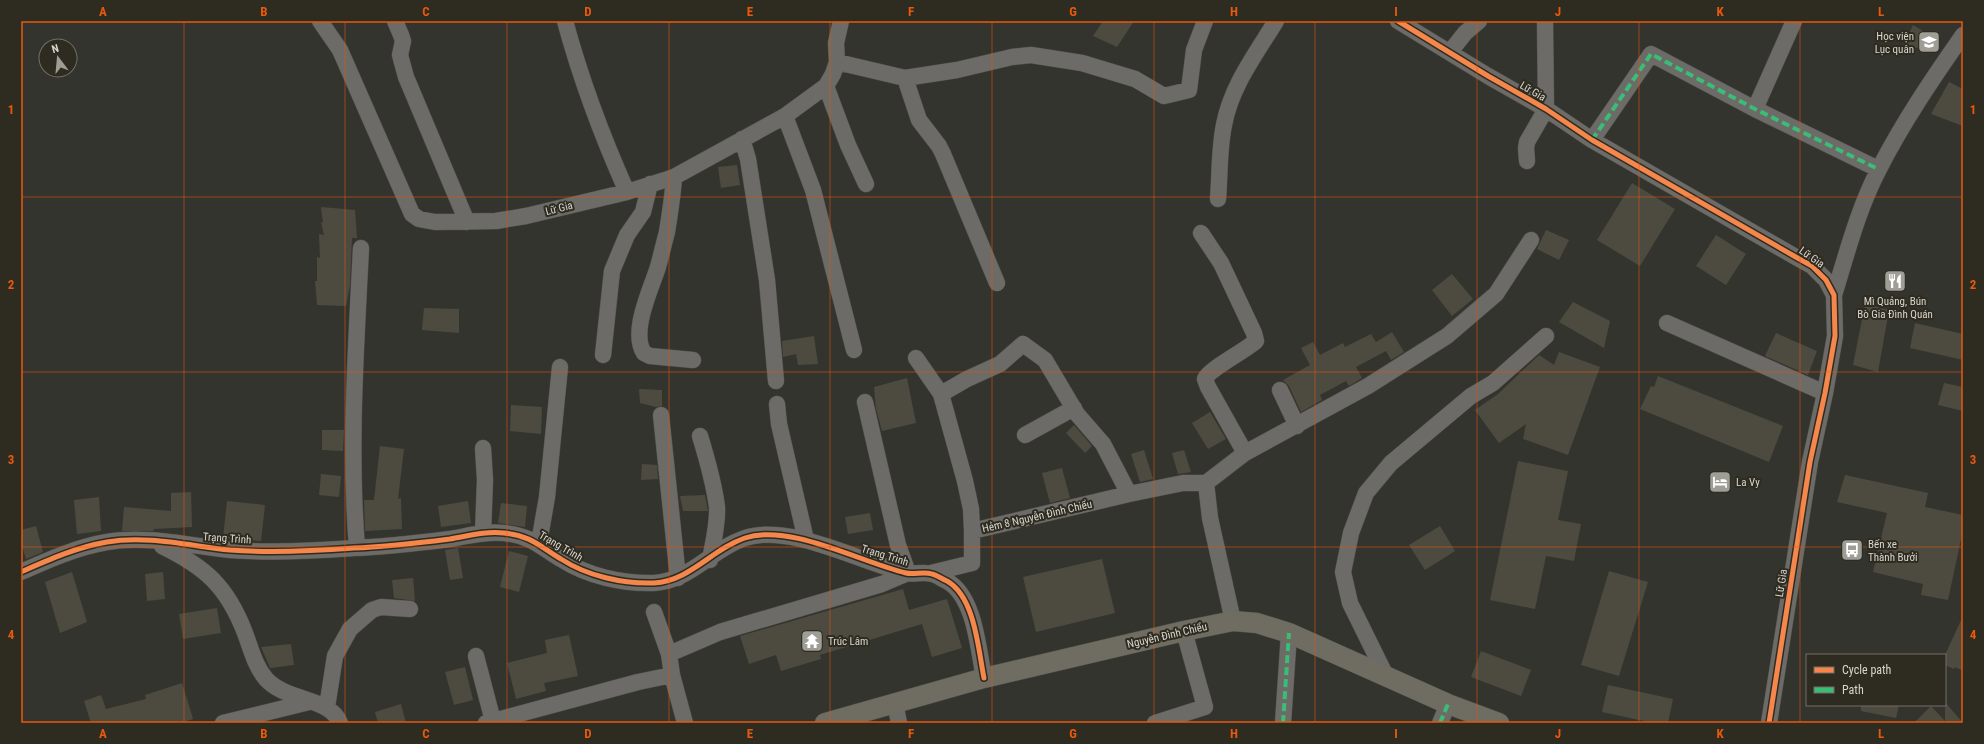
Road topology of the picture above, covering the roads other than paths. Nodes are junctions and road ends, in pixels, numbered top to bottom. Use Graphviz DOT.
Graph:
graph roads {
  1 [pos="320,21"];
  2 [pos="395,21"];
  3 [pos="565,21"];
  4 [pos="841,21"];
  5 [pos="1205,21"];
  6 [pos="1276,21"];
  7 [pos="1398,21"];
  8 [pos="1479,21"];
  9 [pos="1545,21"];
  10 [pos="1794,21"];
  11 [pos="1963,35"];
  12 [pos="1450,52"];
  13 [pos="837,62"];
  14 [pos="905,78"];
  15 [pos="826,86"];
  16 [pos="1546,109"];
  17 [pos="1755,109"];
  18 [pos="785,116"];
  19 [pos="742,139"];
  20 [pos="1592,140"];
  21 [pos="1527,161"];
  22 [pos="1878,169"];
  23 [pos="674,177"];
  24 [pos="650,184"];
  25 [pos="866,184"];
  26 [pos="627,192"];
  27 [pos="1218,199"];
  28 [pos="467,222"];
  29 [pos="1201,233"];
  30 [pos="1531,240"];
  31 [pos="360,248"];
  32 [pos="997,283"];
  33 [pos="1834,295"];
  34 [pos="1667,323"];
  35 [pos="1546,336"];
  36 [pos="854,350"];
  37 [pos="603,355"];
  38 [pos="916,358"];
  39 [pos="693,360"];
  40 [pos="560,367"];
  41 [pos="776,381"];
  42 [pos="1280,390"];
  43 [pos="1825,393"];
  44 [pos="941,394"];
  45 [pos="865,402"];
  46 [pos="777,404"];
  47 [pos="1074,408"];
  48 [pos="661,415"];
  49 [pos="1297,426"];
  50 [pos="1025,435"];
  51 [pos="700,436"];
  52 [pos="483,448"];
  53 [pos="1246,453"];
  54 [pos="1206,483"];
  55 [pos="1129,494"];
  56 [pos="972,531"];
  57 [pos="482,533"];
  58 [pos="806,540"];
  59 [pos="153,542"];
  60 [pos="539,543"];
  61 [pos="358,548"];
  62 [pos="710,560"];
  63 [pos="21,572"];
  64 [pos="908,573"];
  65 [pos="931,573"];
  66 [pos="678,578"];
  67 [pos="410,609"];
  68 [pos="654,612"];
  69 [pos="1233,621"];
  70 [pos="1184,630"];
  71 [pos="1289,633"];
  72 [pos="669,654"];
  73 [pos="476,656"];
  74 [pos="672,675"];
  75 [pos="1386,676"];
  76 [pos="984,678"];
  77 [pos="310,702"];
  78 [pos="895,703"];
  79 [pos="1448,704"];
  80 [pos="327,707"];
  81 [pos="1173,720"];
  82 [pos="490,722"];
  83 [pos="223,723"];
  84 [pos="340,723"];
  85 [pos="685,723"];
  86 [pos="824,723"];
  87 [pos="899,723"];
  88 [pos="1155,723"];
  89 [pos="1282,723"];
  90 [pos="1440,723"];
  91 [pos="1498,723"];
  92 [pos="1769,723"];
  1 -- 28 [label="street, Lữ Gia"];
  2 -- 28 [label="street"];
  3 -- 26 [label="street"];
  4 -- 13 [label="street, Lữ Gia"];
  5 -- 14 [label="street"];
  6 -- 27 [label="street"];
  7 -- 12 [label="street, Lữ Gia"];
  8 -- 12 [label="street"];
  9 -- 16 [label="street"];
  10 -- 17 [label="street"];
  11 -- 22 [label="street, Lữ Gia"];
  12 -- 16 [label="street, Lữ Gia"];
  13 -- 14 [label="street"];
  13 -- 15 [label="street, Lữ Gia"];
  14 -- 32 [label="street"];
  15 -- 18 [label="street, Lữ Gia"];
  15 -- 25 [label="street"];
  16 -- 20 [label="street, Lữ Gia"];
  16 -- 21 [label="street"];
  17 -- 20 [label="street"];
  17 -- 22 [label="street"];
  18 -- 19 [label="street, Lữ Gia"];
  18 -- 36 [label="street"];
  19 -- 23 [label="street, Lữ Gia"];
  19 -- 41 [label="street"];
  20 -- 33 [label="street, Lữ Gia"];
  22 -- 33 [label="street, Lữ Gia"];
  23 -- 24 [label="street, Lữ Gia"];
  23 -- 39 [label="street"];
  24 -- 26 [label="street, Lữ Gia"];
  24 -- 37 [label="street"];
  26 -- 28 [label="street, Lữ Gia"];
  29 -- 53 [label="street"];
  30 -- 49 [label="street"];
  31 -- 61 [label="street"];
  33 -- 43 [label="street, Lữ Gia"];
  34 -- 43 [label="street"];
  35 -- 75 [label="street"];
  38 -- 44 [label="street"];
  40 -- 60 [label="street"];
  42 -- 49 [label="street"];
  43 -- 92 [label="street, Lữ Gia"];
  44 -- 47 [label="street"];
  44 -- 56 [label="street"];
  45 -- 64 [label="street"];
  46 -- 58 [label="street"];
  47 -- 50 [label="street"];
  47 -- 55 [label="street"];
  48 -- 66 [label="street"];
  49 -- 53 [label="street"];
  51 -- 62 [label="street"];
  52 -- 57 [label="street"];
  53 -- 54 [label="street"];
  54 -- 55 [label="street, Hẻm 8 Nguyễn Đình Chiểu"];
  54 -- 69 [label="street"];
  55 -- 56 [label="street, Hẻm 8 Nguyễn Đình Chiểu"];
  56 -- 65 [label="street, Hẻm 8 Nguyễn Đình Chiểu"];
  57 -- 60 [label="street, Trạng Trình"];
  57 -- 61 [label="street, Trạng Trình"];
  58 -- 62 [label="street, Trạng Trình"];
  58 -- 64 [label="street, Trạng Trình"];
  59 -- 61 [label="street, Trạng Trình"];
  59 -- 63 [label="street, Trạng Trình"];
  59 -- 77 [label="street, Trạng Trình"];
  60 -- 66 [label="street, Trạng Trình"];
  62 -- 66 [label="street, Trạng Trình"];
  64 -- 65 [label="street, Trạng Trình"];
  64 -- 72 [label="street"];
  65 -- 76 [label="street, Trạng Trình"];
  67 -- 80 [label="street"];
  68 -- 72 [label="street"];
  69 -- 70 [label="main road, Nguyễn Đình Chiểu"];
  69 -- 71 [label="main road, Nguyễn Đình Chiểu"];
  70 -- 76 [label="main road, Nguyễn Đình Chiểu"];
  70 -- 81 [label="street"];
  71 -- 75 [label="main road, Nguyễn Đình Chiểu"];
  71 -- 89 [label="street"];
  72 -- 74 [label="street"];
  73 -- 82 [label="street"];
  74 -- 82 [label="street"];
  74 -- 85 [label="street"];
  75 -- 79 [label="main road, Nguyễn Đình Chiểu"];
  76 -- 78 [label="main road, Nguyễn Đình Chiểu"];
  77 -- 80 [label="street, Trạng Trình"];
  77 -- 83 [label="street"];
  78 -- 86 [label="main road, Nguyễn Đình Chiểu"];
  78 -- 87 [label="street"];
  79 -- 90 [label="street"];
  79 -- 91 [label="main road, Nguyễn Đình Chiểu"];
  80 -- 84 [label="street"];
  81 -- 88 [label="street"];
}
